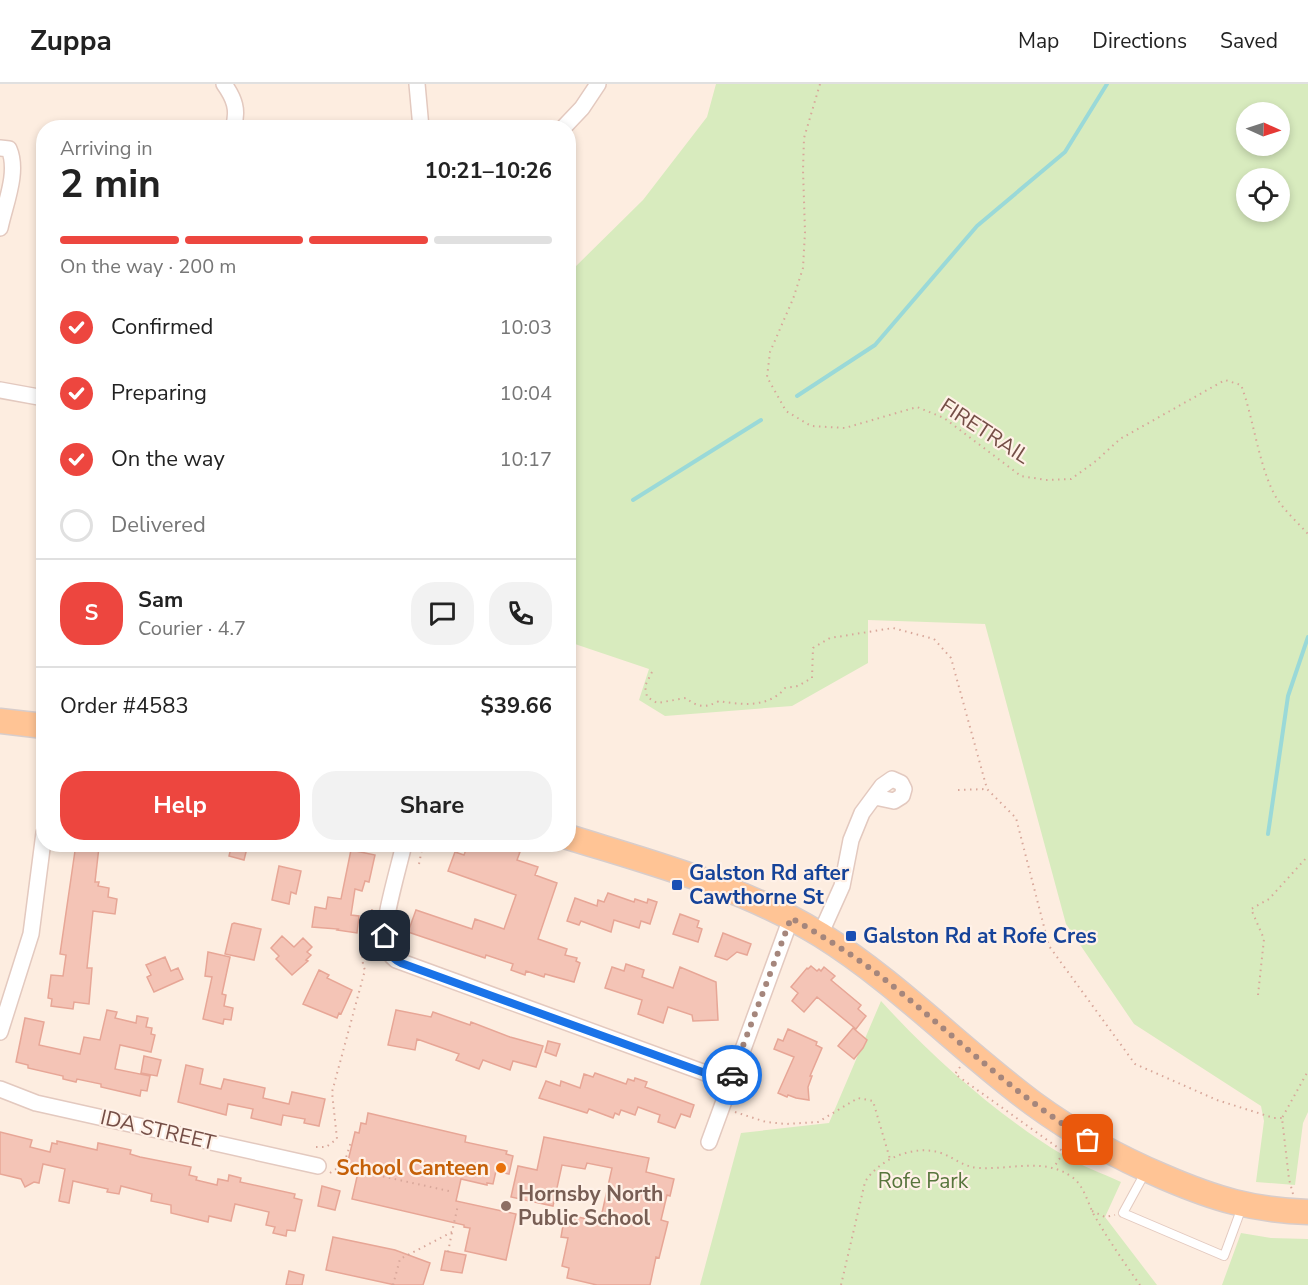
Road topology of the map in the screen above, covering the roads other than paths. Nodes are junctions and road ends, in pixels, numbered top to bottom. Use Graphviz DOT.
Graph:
graph roads {
  1 [pos="224,84"];
  2 [pos="417,84"];
  3 [pos="598,84"];
  4 [pos="234,120"];
  5 [pos="420,120"];
  6 [pos="571,120"];
  7 [pos="5,148"];
  8 [pos="0,228"];
  9 [pos="0,390"];
  10 [pos="36,397"];
  11 [pos="0,721"];
  12 [pos="36,725"];
  13 [pos="875,797"];
  14 [pos="576,839"];
  15 [pos="42,852"];
  16 [pos="402,852"];
  17 [pos="791,918"];
  18 [pos="820,935"];
  19 [pos="0,1032"];
  20 [pos="730,1082"];
  21 [pos="0,1089"];
  22 [pos="709,1142"];
  23 [pos="322,1170"];
  24 [pos="1146,1170"];
  25 [pos="1242,1206"];
  26 [pos="1303,1211"];
  1 -- 4 [label="street"];
  2 -- 5 [label="street"];
  3 -- 6 [label="street"];
  7 -- 8 [label="street"];
  9 -- 10 [label="street"];
  11 -- 12 [label="main road"];
  13 -- 18 [label="street"];
  14 -- 17 [label="main road"];
  15 -- 19 [label="street"];
  16 -- 20 [label="street"];
  17 -- 18 [label="main road"];
  17 -- 20 [label="street"];
  18 -- 24 [label="main road"];
  20 -- 22 [label="street"];
  21 -- 23 [label="street, IDA STREET"];
  24 -- 25 [label="main road"];
  24 -- 25 [label="lane"];
  25 -- 26 [label="main road"];
}
